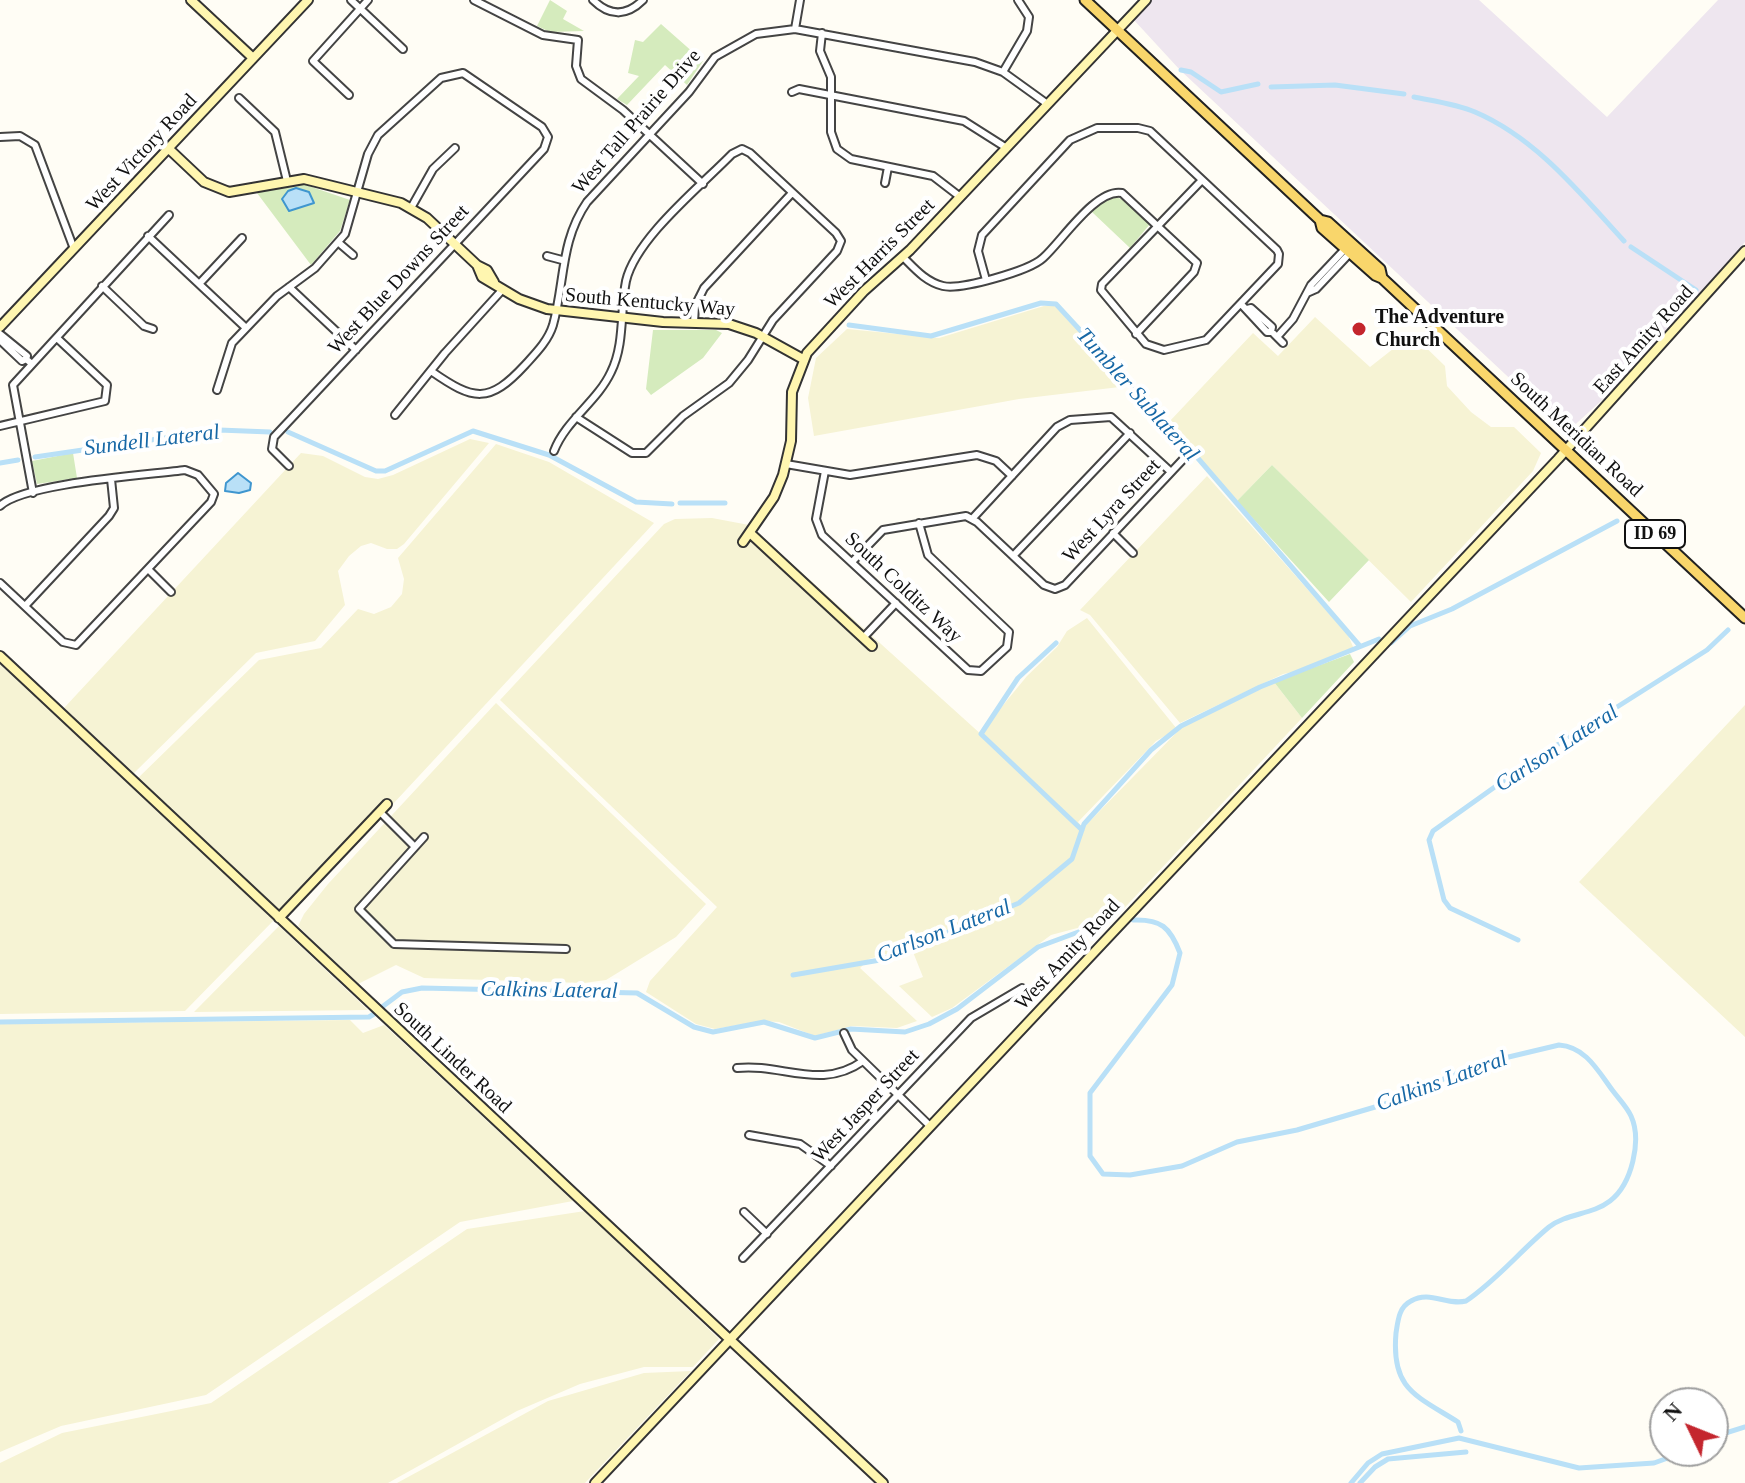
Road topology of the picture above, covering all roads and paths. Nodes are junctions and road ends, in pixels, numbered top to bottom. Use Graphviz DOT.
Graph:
graph roads {
  1 [pos="191,0"];
  2 [pos="308,0"];
  3 [pos="351,0"];
  4 [pos="368,0"];
  5 [pos="474,0"];
  6 [pos="593,0"];
  7 [pos="643,0"];
  8 [pos="800,0"];
  9 [pos="1018,0"];
  10 [pos="1085,0"];
  11 [pos="1146,0"];
  12 [pos="360,8"];
  13 [pos="795,29"];
  14 [pos="1118,31"];
  15 [pos="822,33"];
  16 [pos="403,49"];
  17 [pos="253,58"];
  18 [pos="1003,72"];
  19 [pos="792,92"];
  20 [pos="349,95"];
  21 [pos="834,96"];
  22 [pos="239,98"];
  23 [pos="1046,103"];
  24 [pos="649,134"];
  25 [pos="0,137"];
  26 [pos="1005,147"];
  27 [pos="168,148"];
  28 [pos="455,148"];
  29 [pos="888,167"];
  30 [pos="1202,180"];
  31 [pos="287,181"];
  32 [pos="885,183"];
  33 [pos="703,184"];
  34 [pos="359,192"];
  35 [pos="792,193"];
  36 [pos="959,196"];
  37 [pos="411,208"];
  38 [pos="169,215"];
  39 [pos="1159,225"];
  40 [pos="148,236"];
  41 [pos="242,238"];
  42 [pos="339,243"];
  43 [pos="455,244"];
  44 [pos="74,249"];
  45 [pos="1349,249"];
  46 [pos="1745,251"];
  47 [pos="353,255"];
  48 [pos="547,256"];
  49 [pos="903,257"];
  50 [pos="562,260"];
  51 [pos="986,280"];
  52 [pos="200,283"];
  53 [pos="102,286"];
  54 [pos="289,287"];
  55 [pos="503,289"];
  56 [pos="1244,306"];
  57 [pos="555,311"];
  58 [pos="622,318"];
  59 [pos="694,323"];
  60 [pos="246,328"];
  61 [pos="153,329"];
  62 [pos="1,333"];
  63 [pos="1136,334"];
  64 [pos="1274,334"];
  65 [pos="761,335"];
  66 [pos="57,338"];
  67 [pos="1283,343"];
  68 [pos="356,350"];
  69 [pos="803,359"];
  70 [pos="29,362"];
  71 [pos="431,371"];
  72 [pos="217,390"];
  73 [pos="395,415"];
  74 [pos="576,417"];
  75 [pos="19,422"];
  76 [pos="0,426"];
  77 [pos="1130,433"];
  78 [pos="1566,450"];
  79 [pos="554,451"];
  80 [pos="1190,452"];
  81 [pos="786,464"];
  82 [pos="289,466"];
  83 [pos="825,471"];
  84 [pos="1171,472"];
  85 [pos="1012,476"];
  86 [pos="111,479"];
  87 [pos="33,493"];
  88 [pos="0,506"];
  89 [pos="972,519"];
  90 [pos="919,523"];
  91 [pos="750,533"];
  92 [pos="1113,533"];
  93 [pos="743,542"];
  94 [pos="1133,553"];
  95 [pos="1013,556"];
  96 [pos="852,562"];
  97 [pos="148,569"];
  98 [pos="0,583"];
  99 [pos="171,592"];
  100 [pos="896,603"];
  101 [pos="25,606"];
  102 [pos="1745,618"];
  103 [pos="863,638"];
  104 [pos="872,646"];
  105 [pos="0,656"];
  106 [pos="387,804"];
  107 [pos="380,812"];
  108 [pos="424,837"];
  109 [pos="414,846"];
  110 [pos="279,918"];
  111 [pos="566,949"];
  112 [pos="1022,988"];
  113 [pos="844,1033"];
  114 [pos="863,1061"];
  115 [pos="737,1068"];
  116 [pos="899,1096"];
  117 [pos="930,1126"];
  118 [pos="749,1135"];
  119 [pos="759,1135"];
  120 [pos="759,1145"];
  121 [pos="831,1166"];
  122 [pos="744,1212"];
  123 [pos="767,1234"];
  124 [pos="743,1258"];
  125 [pos="730,1339"];
  126 [pos="595,1483"];
  127 [pos="883,1483"];
  1 -- 17 [label="street"];
  2 -- 17 [label="street, West Victory Road"];
  3 -- 12 [label="street"];
  4 -- 12 [label="street"];
  5 -- 24 [label="street"];
  6 -- 7 [label="street"];
  8 -- 13 [label="street"];
  9 -- 18 [label="street"];
  10 -- 14 [label="main road, South Meridian Road / ID 69"];
  11 -- 14 [label="street, West Harris Street"];
  12 -- 16 [label="street"];
  12 -- 20 [label="street"];
  13 -- 15 [label="street"];
  13 -- 24 [label="street, West Tall Prairie Drive"];
  14 -- 23 [label="street, West Harris Street"];
  14 -- 45 [label="main road, South Meridian Road / ID 69"];
  15 -- 18 [label="street"];
  15 -- 21 [label="street"];
  17 -- 27 [label="street, West Victory Road"];
  18 -- 23 [label="street"];
  19 -- 21 [label="street"];
  21 -- 26 [label="street"];
  21 -- 29 [label="street"];
  22 -- 31 [label="street"];
  23 -- 26 [label="street, West Harris Street"];
  24 -- 33 [label="street"];
  24 -- 50 [label="street, West Tall Prairie Drive"];
  25 -- 44 [label="street"];
  26 -- 36 [label="street, West Harris Street"];
  27 -- 31 [label="street, South Kentucky Way"];
  27 -- 44 [label="street, West Victory Road"];
  28 -- 37 [label="street"];
  29 -- 32 [label="street"];
  29 -- 36 [label="street"];
  30 -- 39 [label="street"];
  30 -- 51 [label="street"];
  30 -- 56 [label="street"];
  31 -- 34 [label="street, South Kentucky Way"];
  33 -- 35 [label="street"];
  33 -- 58 [label="street"];
  34 -- 37 [label="street, South Kentucky Way"];
  34 -- 42 [label="street"];
  34 -- 43 [label="street, West Blue Downs Street"];
  35 -- 59 [label="street"];
  35 -- 65 [label="street"];
  36 -- 49 [label="street, West Harris Street"];
  37 -- 43 [label="street, South Kentucky Way"];
  38 -- 40 [label="street"];
  39 -- 51 [label="street"];
  39 -- 63 [label="street"];
  39 -- 63 [label="street"];
  40 -- 52 [label="street"];
  40 -- 53 [label="street"];
  41 -- 52 [label="street"];
  42 -- 47 [label="street"];
  42 -- 54 [label="street"];
  43 -- 55 [label="street, South Kentucky Way"];
  43 -- 68 [label="street, West Blue Downs Street"];
  44 -- 62 [label="street, West Victory Road"];
  45 -- 64 [label="street"];
  45 -- 78 [label="main road, South Meridian Road / ID 69"];
  46 -- 78 [label="street, East Amity Road"];
  48 -- 50 [label="street"];
  49 -- 51 [label="street"];
  49 -- 69 [label="street, West Harris Street"];
  50 -- 57 [label="street, West Tall Prairie Drive"];
  52 -- 60 [label="street"];
  53 -- 61 [label="street"];
  53 -- 66 [label="street"];
  54 -- 60 [label="street"];
  54 -- 68 [label="street"];
  55 -- 57 [label="street, South Kentucky Way"];
  55 -- 71 [label="street"];
  56 -- 63 [label="street"];
  56 -- 64 [label="street"];
  57 -- 58 [label="street, South Kentucky Way"];
  57 -- 71 [label="street, West Tall Prairie Drive"];
  58 -- 59 [label="street, South Kentucky Way"];
  58 -- 74 [label="street"];
  59 -- 65 [label="street, South Kentucky Way"];
  60 -- 72 [label="street"];
  62 -- 70 [label="street"];
  64 -- 67 [label="street"];
  65 -- 69 [label="street, South Kentucky Way"];
  65 -- 74 [label="street"];
  66 -- 70 [label="street"];
  66 -- 75 [label="street"];
  68 -- 82 [label="street, West Blue Downs Street"];
  69 -- 81 [label="street, West Harris Street"];
  70 -- 75 [label="street"];
  71 -- 73 [label="street"];
  74 -- 79 [label="street"];
  75 -- 76 [label="street"];
  75 -- 87 [label="street"];
  77 -- 84 [label="street"];
  77 -- 85 [label="street"];
  77 -- 95 [label="street"];
  78 -- 102 [label="main road, South Meridian Road / ID 69"];
  78 -- 117 [label="street, West Amity Road"];
  80 -- 84 [label="street, West Lyra Street"];
  81 -- 83 [label="street"];
  81 -- 91 [label="street, West Harris Street"];
  83 -- 85 [label="street"];
  83 -- 96 [label="street, South Colditz Way"];
  84 -- 92 [label="street, West Lyra Street"];
  85 -- 89 [label="street"];
  86 -- 87 [label="street"];
  86 -- 97 [label="street"];
  86 -- 101 [label="street"];
  87 -- 88 [label="street"];
  89 -- 90 [label="street"];
  89 -- 95 [label="street"];
  90 -- 96 [label="street"];
  90 -- 100 [label="street, South Colditz Way"];
  91 -- 93 [label="street, West Harris Street"];
  91 -- 103 [label="street"];
  92 -- 94 [label="street"];
  92 -- 95 [label="street, West Lyra Street"];
  96 -- 100 [label="street, South Colditz Way"];
  97 -- 99 [label="street"];
  97 -- 101 [label="street"];
  98 -- 101 [label="street"];
  100 -- 103 [label="street"];
  103 -- 104 [label="street"];
  105 -- 110 [label="street, South Linder Road"];
  106 -- 107 [label="street"];
  107 -- 109 [label="street"];
  107 -- 110 [label="street"];
  108 -- 109 [label="street"];
  109 -- 111 [label="street"];
  110 -- 125 [label="street, South Linder Road"];
  112 -- 116 [label="street, West Jasper Street"];
  113 -- 114 [label="street"];
  114 -- 115 [label="street"];
  114 -- 116 [label="street"];
  116 -- 117 [label="street"];
  116 -- 121 [label="street, West Jasper Street"];
  117 -- 125 [label="street, West Amity Road"];
  118 -- 119 [label="street"];
  119 -- 120 [label="street"];
  119 -- 121 [label="street"];
  121 -- 123 [label="street, West Jasper Street"];
  122 -- 123 [label="street"];
  123 -- 124 [label="street, West Jasper Street"];
  125 -- 126 [label="street, West Amity Road"];
  125 -- 127 [label="street, South Linder Road"];
}
